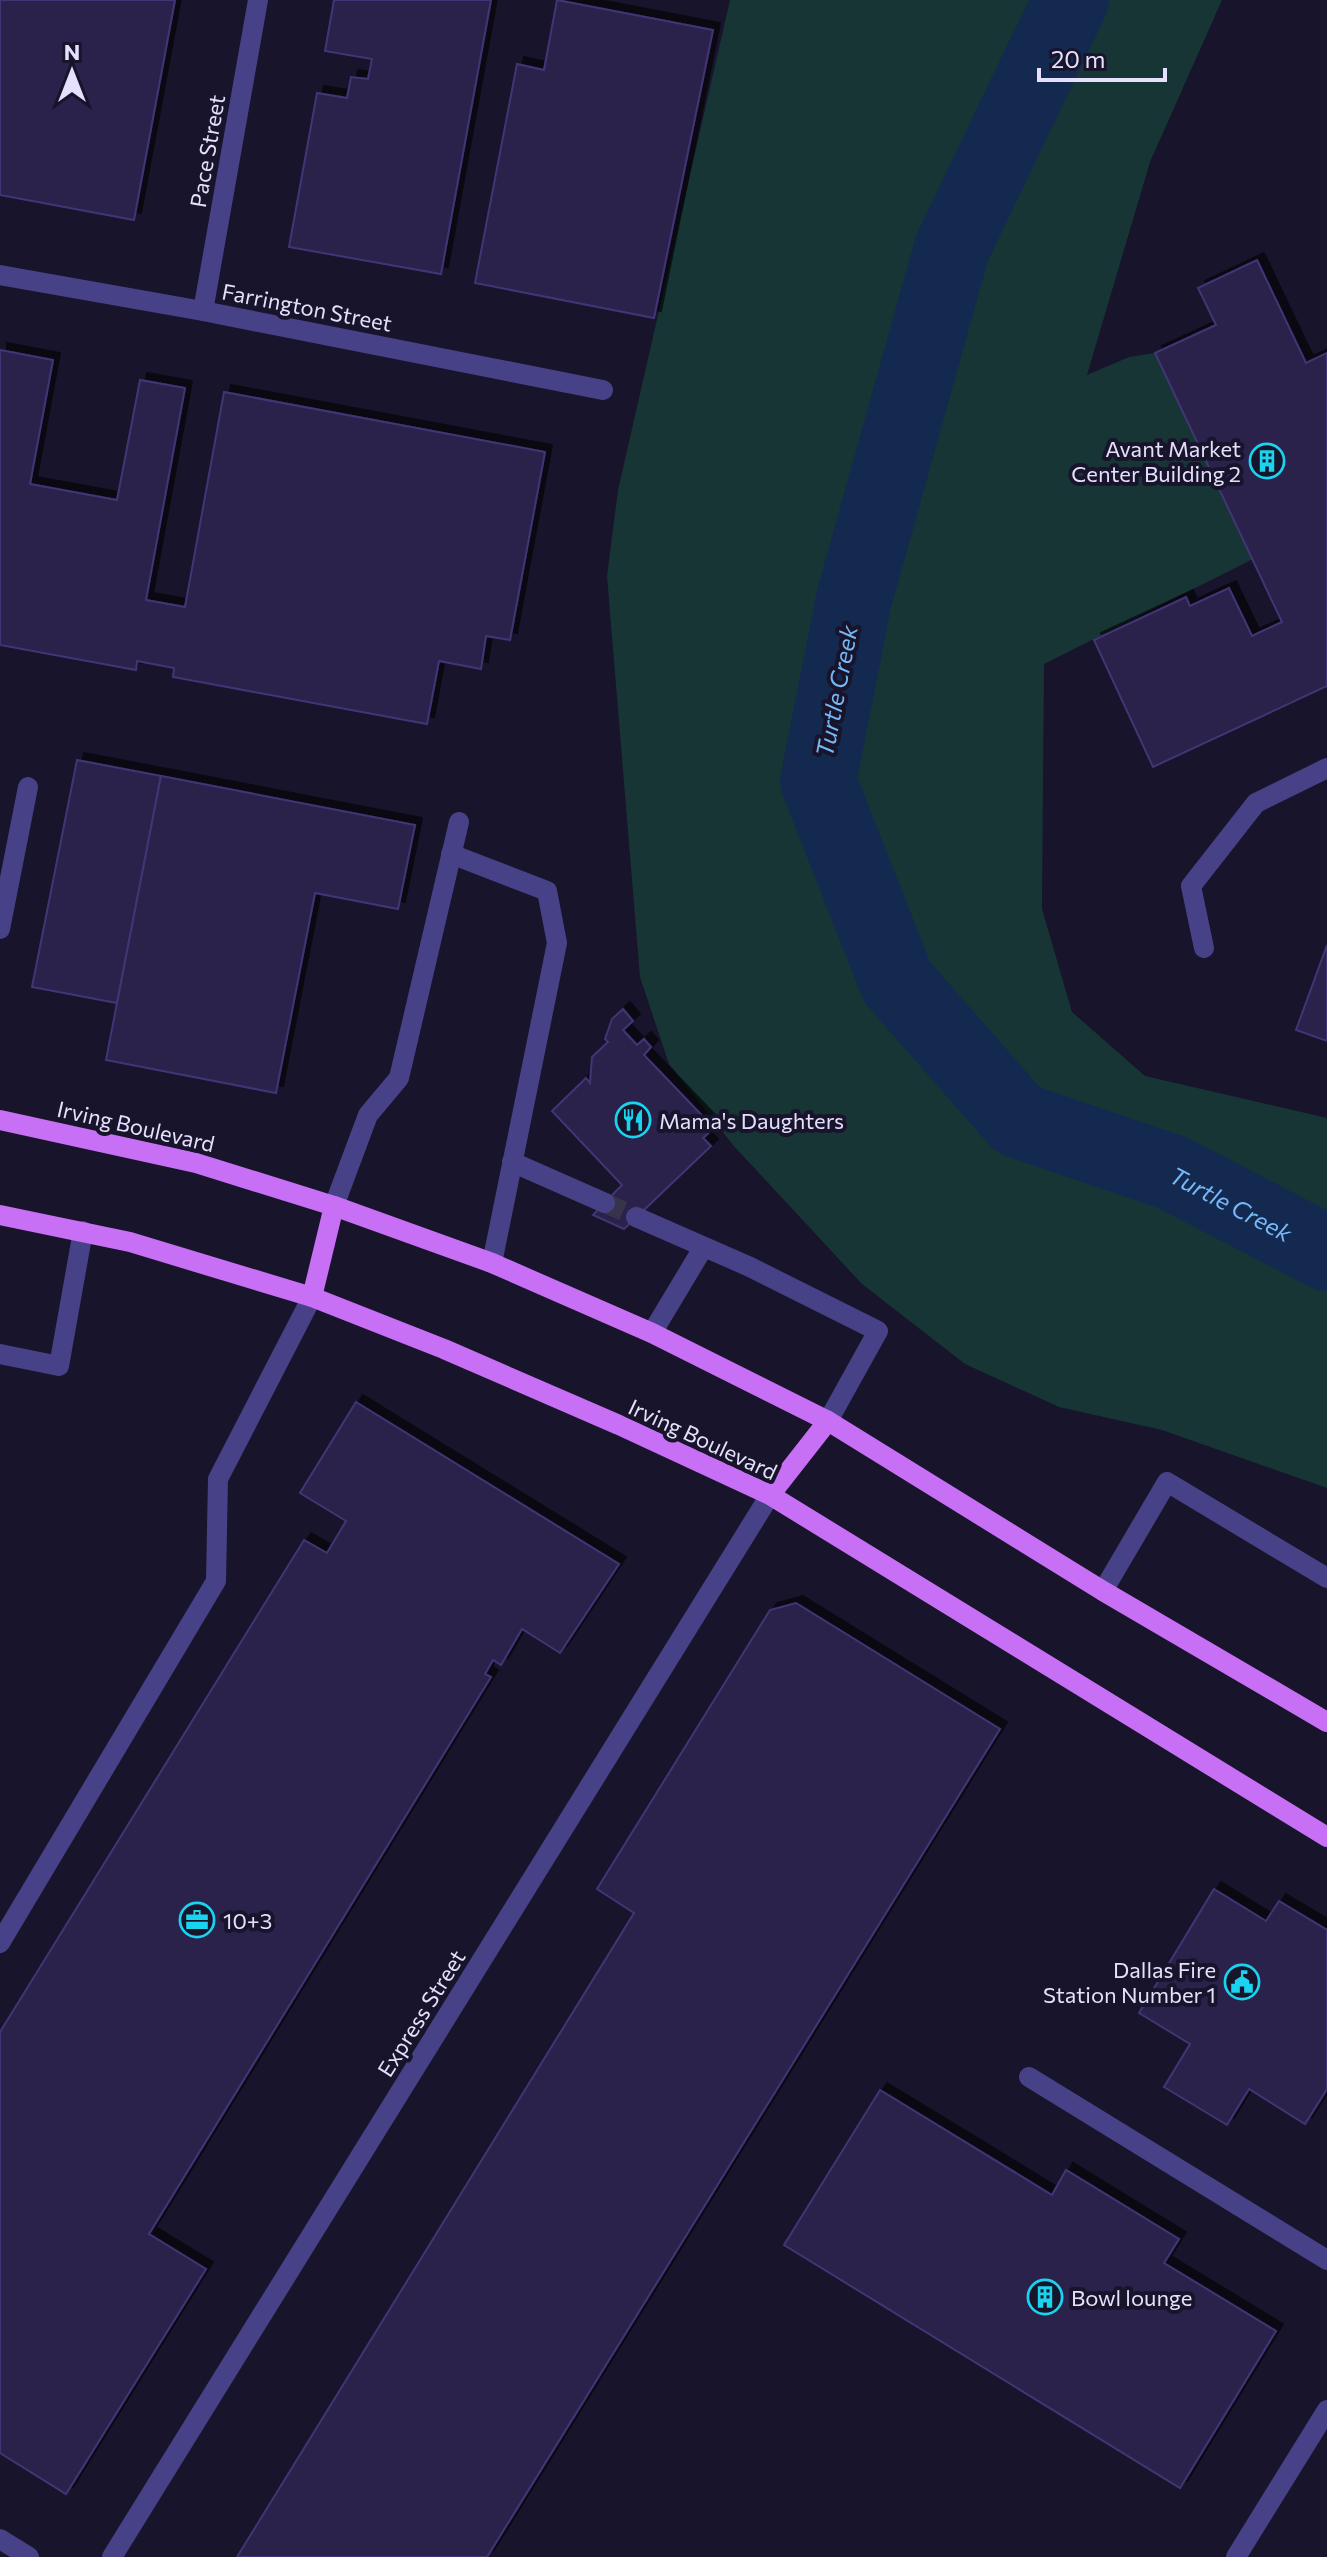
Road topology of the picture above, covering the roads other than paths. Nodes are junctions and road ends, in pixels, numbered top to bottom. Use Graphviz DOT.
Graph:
graph roads {
  1 [pos="258,0"];
  2 [pos="0,275"];
  3 [pos="203,311"];
  4 [pos="603,390"];
  5 [pos="1327,768"];
  6 [pos="28,787"];
  7 [pos="459,822"];
  8 [pos="451,854"];
  9 [pos="0,929"];
  10 [pos="1204,948"];
  11 [pos="0,1120"];
  12 [pos="512,1162"];
  13 [pos="605,1203"];
  14 [pos="334,1206"];
  15 [pos="0,1215"];
  16 [pos="636,1217"];
  17 [pos="83,1231"];
  18 [pos="703,1248"];
  19 [pos="492,1263"];
  20 [pos="312,1297"];
  21 [pos="652,1333"];
  22 [pos="0,1354"];
  23 [pos="828,1421"];
  24 [pos="770,1495"];
  25 [pos="1327,1578"];
  26 [pos="1103,1591"];
  27 [pos="1327,1722"];
  28 [pos="1327,1837"];
  29 [pos="0,1943"];
  30 [pos="1029,2077"];
  31 [pos="1327,2260"];
  32 [pos="1327,2410"];
  33 [pos="0,2539"];
  34 [pos="29,2557"];
  35 [pos="112,2557"];
  36 [pos="1236,2557"];
  1 -- 3 [label="street, Pace Street"];
  2 -- 3 [label="street, Farrington Street"];
  3 -- 4 [label="street, Farrington Street"];
  5 -- 10 [label="street"];
  6 -- 9 [label="street"];
  7 -- 8 [label="street"];
  8 -- 12 [label="street"];
  8 -- 14 [label="street"];
  11 -- 14 [label="main road, Irving Boulevard"];
  12 -- 13 [label="street"];
  12 -- 19 [label="street"];
  14 -- 19 [label="main road, Irving Boulevard"];
  14 -- 20 [label="main road"];
  15 -- 17 [label="main road, Irving Boulevard"];
  16 -- 18 [label="street"];
  17 -- 20 [label="main road, Irving Boulevard"];
  17 -- 22 [label="street"];
  18 -- 21 [label="street"];
  18 -- 23 [label="street"];
  19 -- 21 [label="main road, Irving Boulevard"];
  20 -- 24 [label="main road, Irving Boulevard"];
  20 -- 29 [label="street"];
  21 -- 23 [label="main road, Irving Boulevard"];
  23 -- 24 [label="main road"];
  23 -- 26 [label="main road, Irving Boulevard"];
  24 -- 28 [label="main road, Irving Boulevard"];
  24 -- 35 [label="street, Express Street"];
  25 -- 26 [label="street"];
  26 -- 27 [label="main road, Irving Boulevard"];
  30 -- 31 [label="street"];
  32 -- 36 [label="street"];
  33 -- 34 [label="street"];
}
